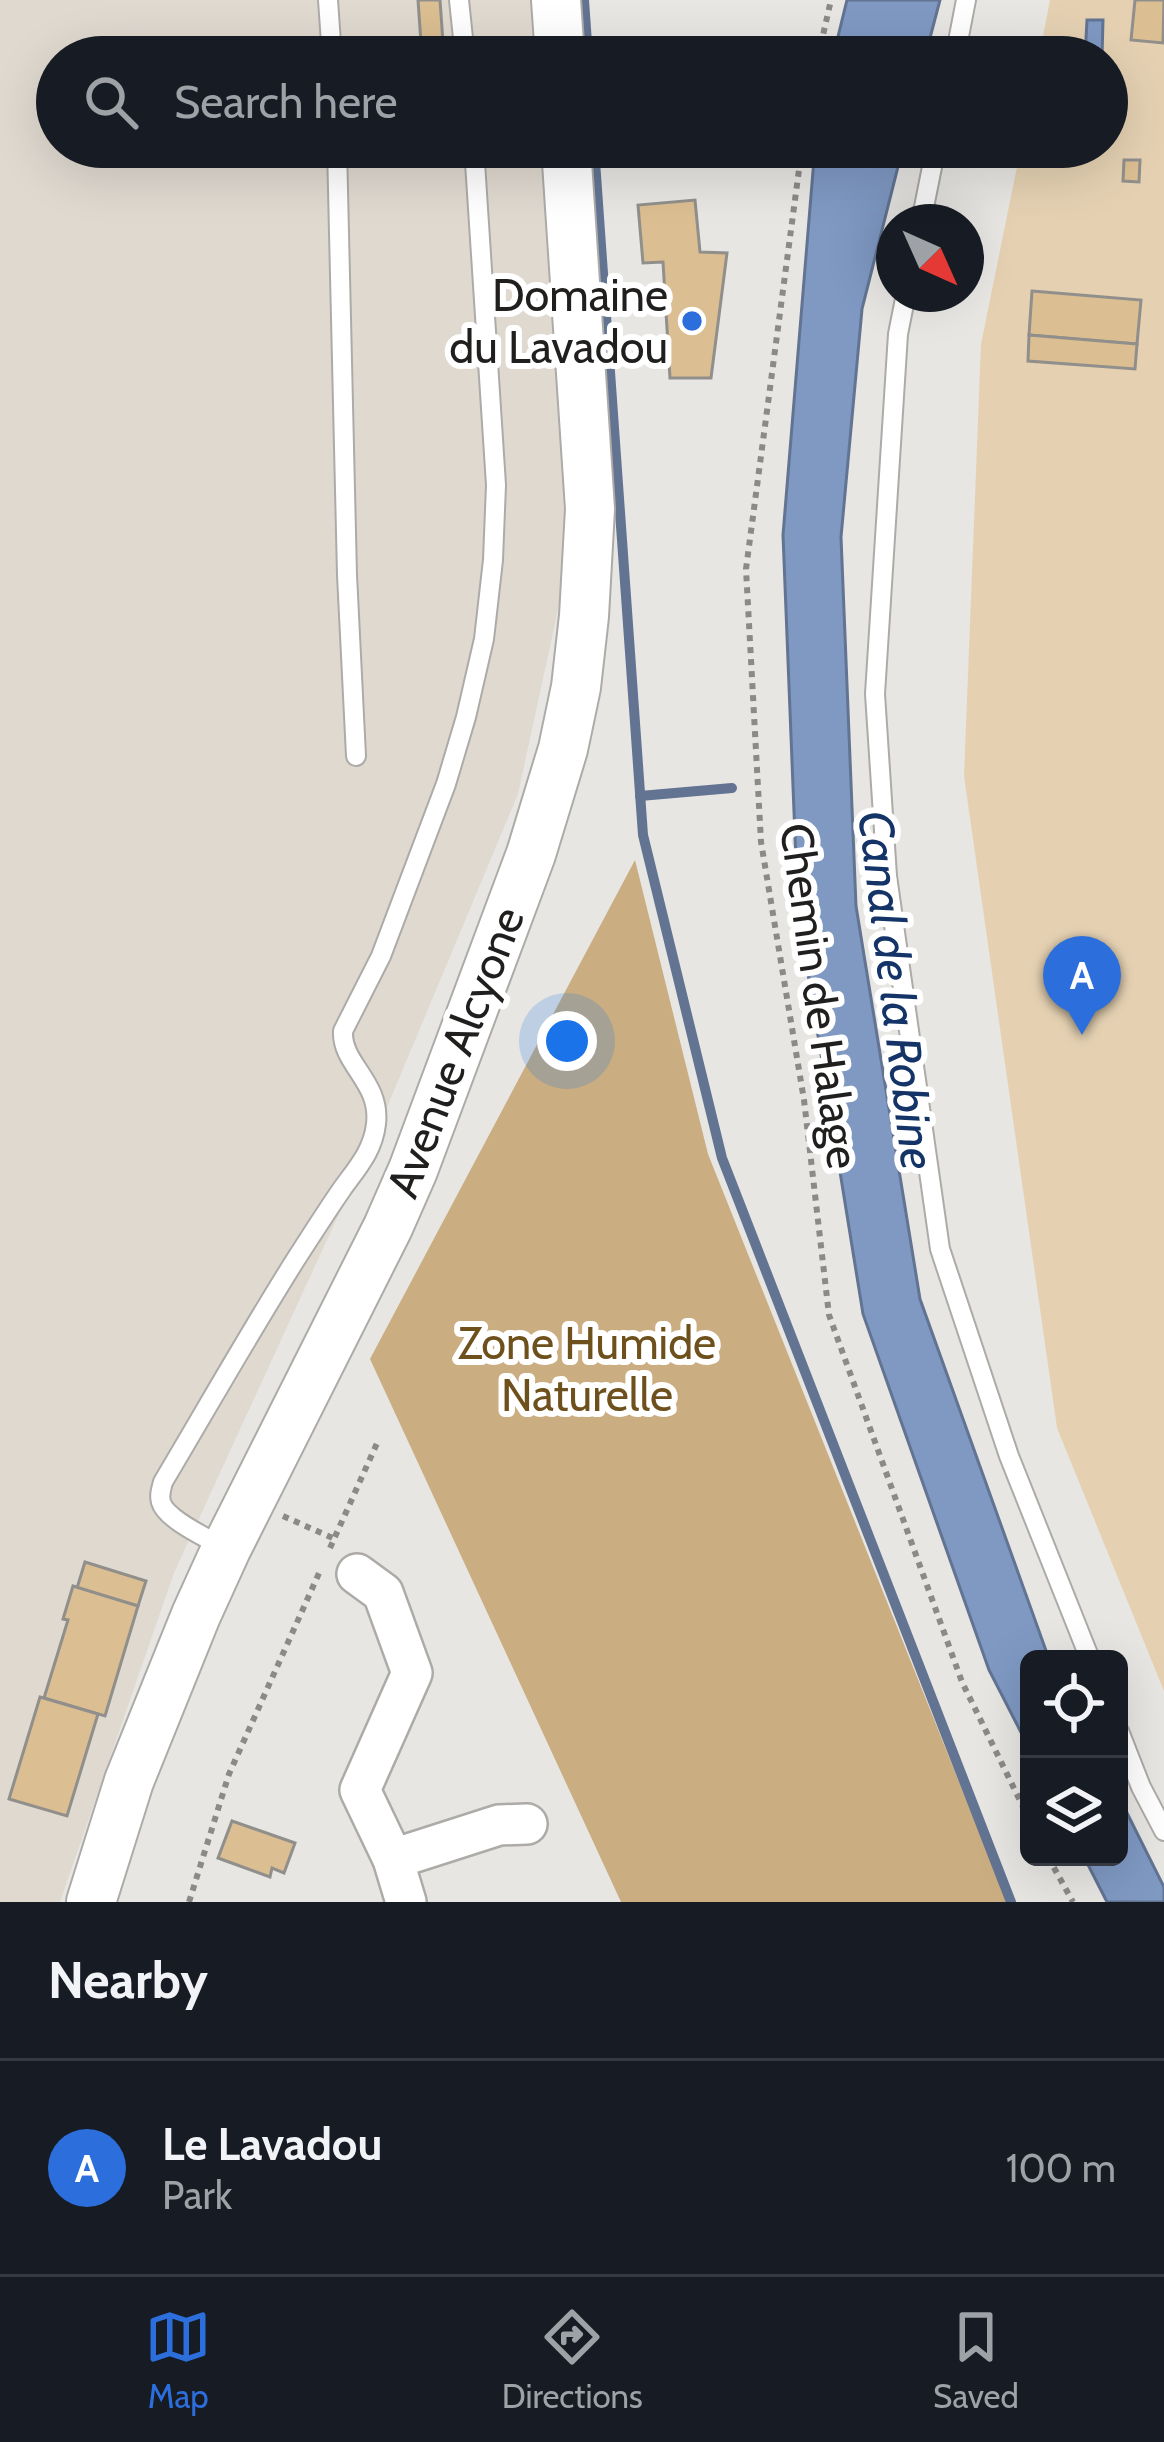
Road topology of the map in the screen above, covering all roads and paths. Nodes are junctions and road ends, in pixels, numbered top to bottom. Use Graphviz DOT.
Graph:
graph roads {
  1 [pos="328,0"];
  2 [pos="459,0"];
  3 [pos="556,0"];
  4 [pos="831,0"];
  5 [pos="966,0"];
  6 [pos="331,36"];
  7 [pos="463,36"];
  8 [pos="559,36"];
  9 [pos="823,36"];
  10 [pos="959,36"];
  11 [pos="338,168"];
  12 [pos="475,168"];
  13 [pos="567,168"];
  14 [pos="799,168"];
  15 [pos="932,168"];
  16 [pos="925,204"];
  17 [pos="903,312"];
  18 [pos="356,756"];
  19 [pos="379,1441"];
  20 [pos="250,1501"];
  21 [pos="334,1539"];
  22 [pos="226,1549"];
  23 [pos="357,1574"];
  24 [pos="1086,1650"];
  25 [pos="1128,1754"];
  26 [pos="1020,1801"];
  27 [pos="527,1824"];
  28 [pos="1164,1832"];
  29 [pos="393,1859"];
  30 [pos="1053,1866"];
  31 [pos="91,1902"];
  32 [pos="190,1902"];
  33 [pos="406,1902"];
  34 [pos="1073,1902"];
  1 -- 6 [label="lane"];
  2 -- 7 [label="lane"];
  3 -- 8 [label="street"];
  4 -- 9 [label="path"];
  5 -- 10 [label="lane"];
  11 -- 18 [label="lane"];
  12 -- 22 [label="lane"];
  13 -- 20 [label="street, Avenue Alcyone"];
  14 -- 26 [label="path, Chemin de Halage"];
  15 -- 16 [label="lane"];
  17 -- 24 [label="lane"];
  19 -- 21 [label="path"];
  20 -- 21 [label="path"];
  20 -- 22 [label="street, Avenue Alcyone"];
  21 -- 32 [label="path"];
  22 -- 31 [label="street, Avenue Alcyone"];
  23 -- 29 [label="street"];
  25 -- 28 [label="lane"];
  27 -- 29 [label="street"];
  29 -- 33 [label="street"];
  30 -- 34 [label="path"];
}
